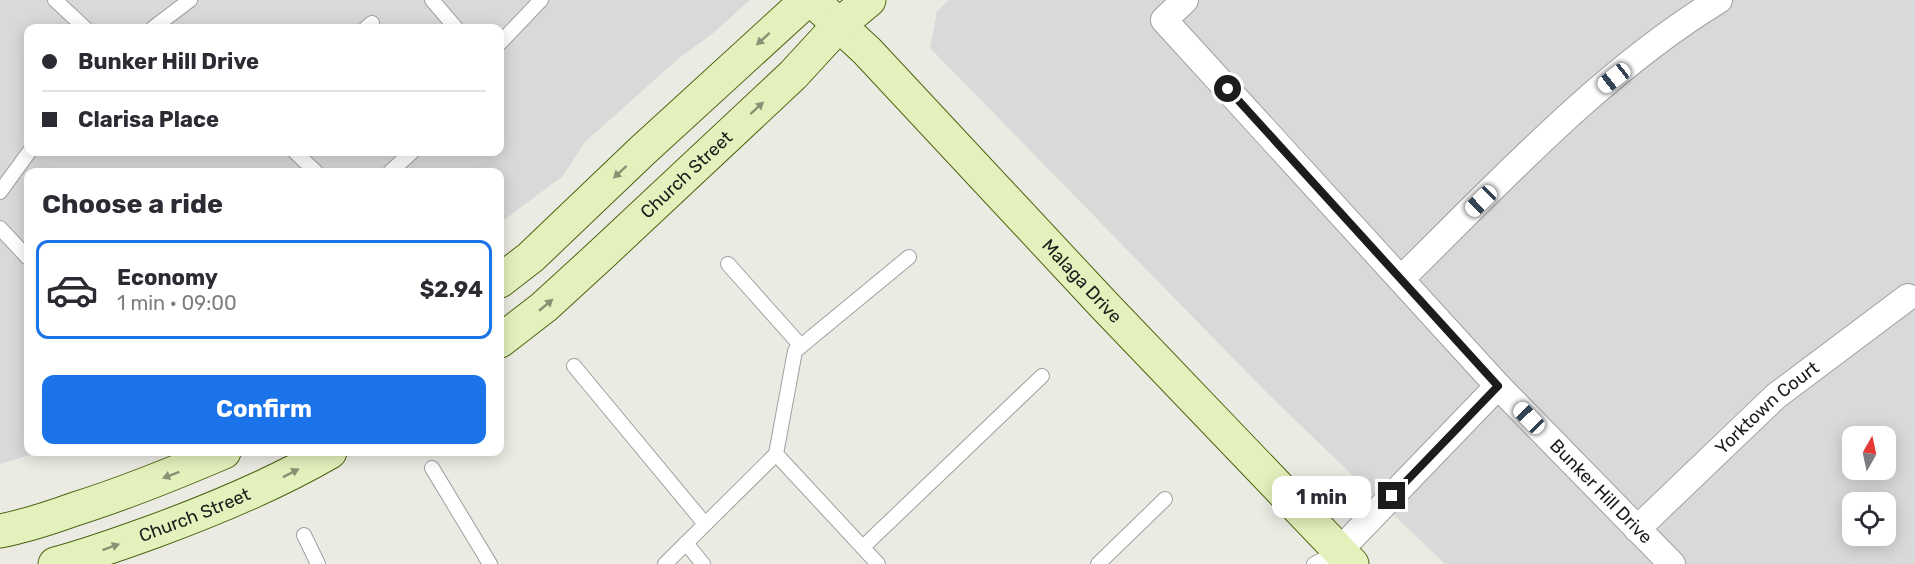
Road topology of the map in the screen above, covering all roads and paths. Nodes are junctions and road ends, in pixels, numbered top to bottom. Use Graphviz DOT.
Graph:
graph roads {
  1 [pos="55,0"];
  2 [pos="190,0"];
  3 [pos="432,0"];
  4 [pos="542,0"];
  5 [pos="807,0"];
  6 [pos="812,0"];
  7 [pos="868,0"];
  8 [pos="1185,0"];
  9 [pos="1719,0"];
  10 [pos="81,24"];
  11 [pos="158,24"];
  12 [pos="453,24"];
  13 [pos="839,25"];
  14 [pos="504,39"];
  15 [pos="26,156"];
  16 [pos="299,156"];
  17 [pos="408,156"];
  18 [pos="312,168"];
  19 [pos="394,168"];
  20 [pos="0,192"];
  21 [pos="0,228"];
  22 [pos="24,254"];
  23 [pos="909,257"];
  24 [pos="728,264"];
  25 [pos="504,278"];
  26 [pos="1401,279"];
  27 [pos="1908,297"];
  28 [pos="504,337"];
  29 [pos="801,346"];
  30 [pos="574,366"];
  31 [pos="1042,376"];
  32 [pos="1498,386"];
  33 [pos="776,454"];
  34 [pos="215,456"];
  35 [pos="322,456"];
  36 [pos="432,468"];
  37 [pos="1165,499"];
  38 [pos="705,524"];
  39 [pos="1636,529"];
  40 [pos="0,531"];
  41 [pos="304,535"];
  42 [pos="686,543"];
  43 [pos="863,547"];
  44 [pos="1334,561"];
  45 [pos="55,564"];
  46 [pos="318,564"];
  47 [pos="490,564"];
  48 [pos="664,564"];
  49 [pos="703,564"];
  50 [pos="878,564"];
  51 [pos="1098,564"];
  52 [pos="1672,564"];
  1 -- 10 [label="lane"];
  2 -- 11 [label="lane"];
  3 -- 12 [label="lane"];
  4 -- 14 [label="lane"];
  5 -- 25 [label="main road, one-way"];
  6 -- 13 [label="main road, Malaga Drive"];
  7 -- 13 [label="main road, Church Street"];
  8 -- 26 [label="street, Bunker Hill Drive"];
  9 -- 26 [label="street"];
  28 -- 13 [label="main road, Church Street, one-way"];
  13 -- 44 [label="main road, Malaga Drive"];
  15 -- 20 [label="lane"];
  16 -- 18 [label="lane"];
  17 -- 19 [label="lane"];
  21 -- 22 [label="lane"];
  23 -- 29 [label="lane"];
  24 -- 29 [label="lane"];
  26 -- 32 [label="street, Bunker Hill Drive"];
  27 -- 39 [label="street, Yorktown Court"];
  29 -- 33 [label="lane"];
  30 -- 38 [label="lane"];
  31 -- 43 [label="lane"];
  32 -- 39 [label="street, Bunker Hill Drive"];
  32 -- 44 [label="street"];
  33 -- 38 [label="lane"];
  33 -- 43 [label="lane"];
  34 -- 40 [label="main road, one-way"];
  45 -- 35 [label="main road, Church Street, one-way"];
  36 -- 47 [label="lane"];
  37 -- 51 [label="lane"];
  38 -- 42 [label="lane"];
  39 -- 52 [label="street, Bunker Hill Drive"];
  41 -- 46 [label="lane"];
  42 -- 48 [label="lane"];
  42 -- 49 [label="lane"];
  43 -- 50 [label="lane"];
}
